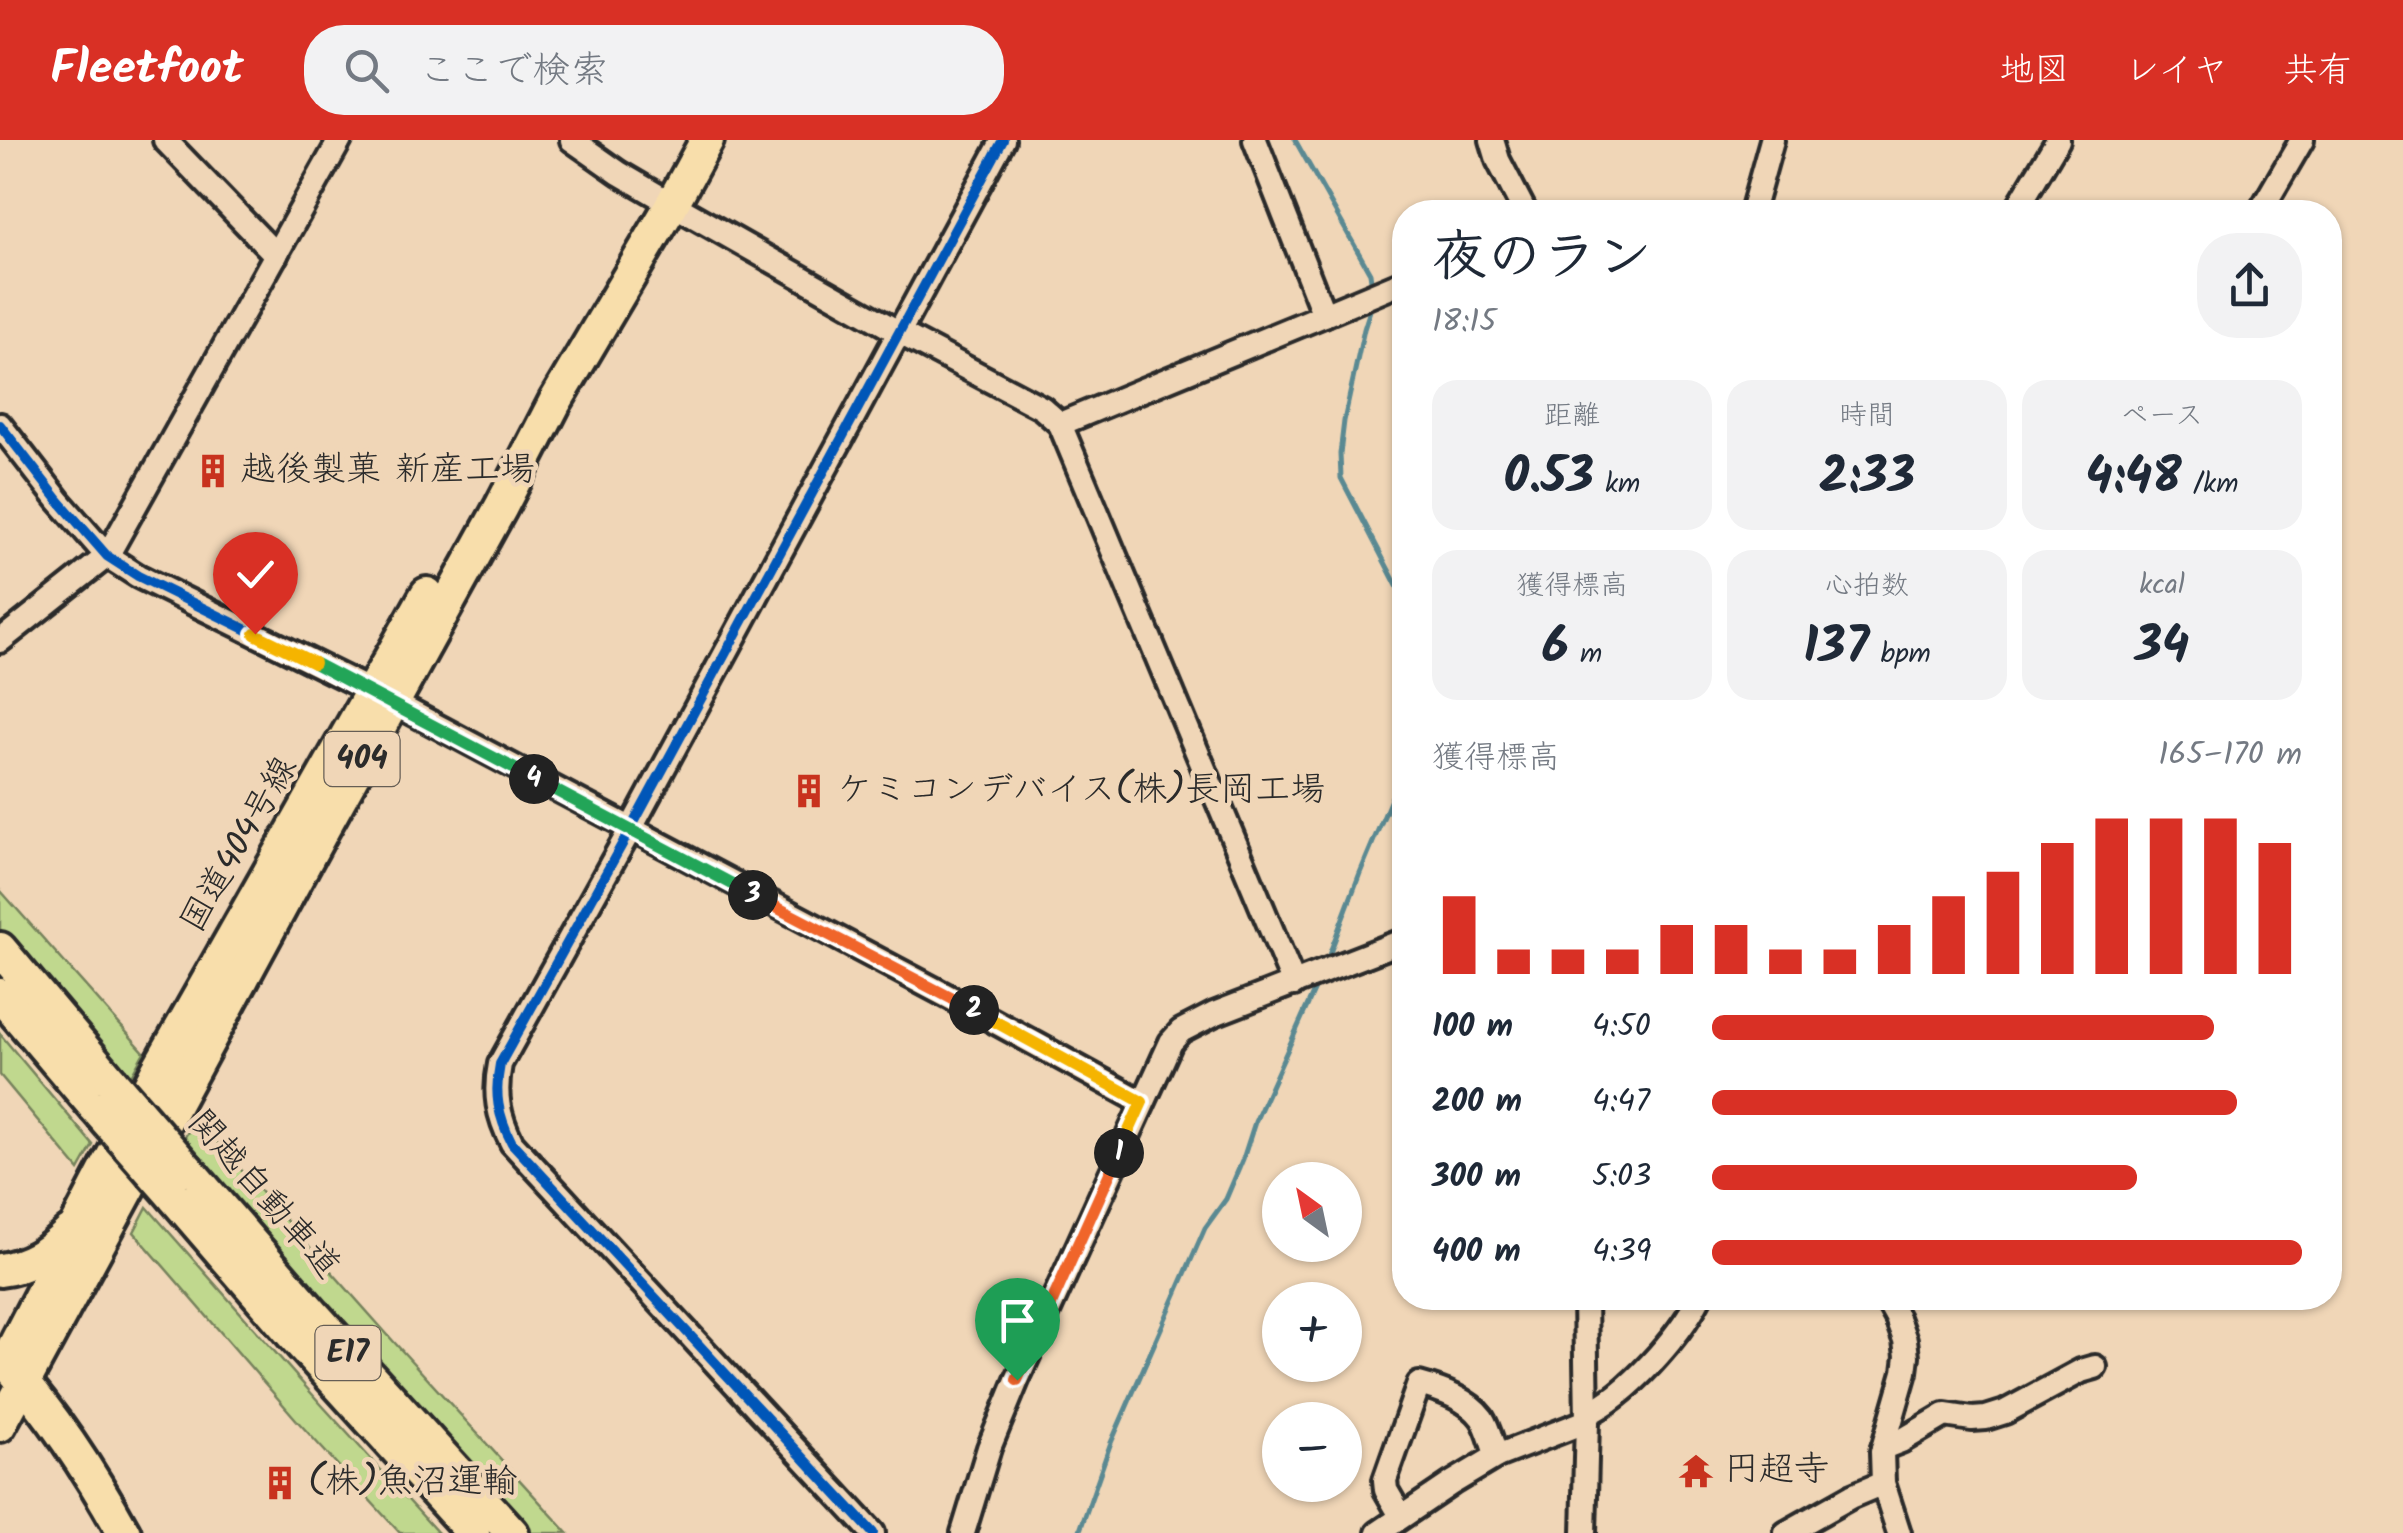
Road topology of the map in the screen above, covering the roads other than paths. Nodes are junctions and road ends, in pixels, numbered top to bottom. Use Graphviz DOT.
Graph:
graph roads {
  1 [pos="165,140"];
  2 [pos="340,140"];
  3 [pos="572,140"];
  4 [pos="683,140"];
  5 [pos="707,140"];
  6 [pos="1003,140"];
  7 [pos="1255,140"];
  8 [pos="1492,140"];
  9 [pos="1772,140"];
  10 [pos="2058,140"];
  11 [pos="2302,140"];
  12 [pos="663,198"];
  13 [pos="1519,200"];
  14 [pos="1755,200"];
  15 [pos="2022,200"];
  16 [pos="2267,200"];
  17 [pos="276,255"];
  18 [pos="1392,286"];
  19 [pos="1324,315"];
  20 [pos="900,332"];
  21 [pos="1060,424"];
  22 [pos="0,425"];
  23 [pos="107,556"];
  24 [pos="0,641"];
  25 [pos="383,698"];
  26 [pos="630,830"];
  27 [pos="1392,945"];
  28 [pos="0,949"];
  29 [pos="1294,984"];
  30 [pos="0,994"];
  31 [pos="103,1094"];
  32 [pos="1142,1102"];
  33 [pos="181,1184"];
  34 [pos="82,1219"];
  35 [pos="0,1270"];
  36 [pos="1584,1310"];
  37 [pos="1693,1310"];
  38 [pos="1893,1310"];
  39 [pos="2095,1366"];
  40 [pos="8,1367"];
  41 [pos="1587,1418"];
  42 [pos="0,1426"];
  43 [pos="1884,1448"];
  44 [pos="1497,1456"];
  45 [pos="1883,1483"];
  46 [pos="1401,1516"];
  47 [pos="124,1533"];
  48 [pos="474,1533"];
  49 [pos="512,1533"];
  50 [pos="872,1533"];
  51 [pos="963,1533"];
  52 [pos="1378,1533"];
  53 [pos="1584,1533"];
  54 [pos="1786,1533"];
  55 [pos="1899,1533"];
  1 -- 17 [label="street"];
  2 -- 17 [label="street"];
  3 -- 12 [label="street"];
  4 -- 12 [label="highway, 国道404号線 / 404"];
  5 -- 12 [label="highway, 国道404号線 / 404"];
  6 -- 20 [label="street"];
  7 -- 19 [label="street"];
  8 -- 13 [label="street"];
  9 -- 14 [label="street"];
  10 -- 15 [label="street"];
  11 -- 16 [label="street"];
  12 -- 20 [label="street"];
  12 -- 25 [label="highway, 国道404号線 / 404"];
  17 -- 23 [label="street"];
  18 -- 19 [label="street"];
  19 -- 21 [label="street"];
  20 -- 21 [label="street"];
  20 -- 26 [label="street"];
  21 -- 29 [label="street"];
  22 -- 23 [label="street"];
  23 -- 24 [label="street"];
  23 -- 25 [label="street"];
  25 -- 26 [label="street"];
  25 -- 34 [label="highway, 国道404号線 / 404"];
  25 -- 40 [label="highway, 国道404号線 / 404"];
  26 -- 32 [label="street"];
  26 -- 50 [label="street"];
  27 -- 29 [label="street"];
  28 -- 31 [label="highway, 関越自動車道 / E17"];
  29 -- 32 [label="street"];
  30 -- 31 [label="highway, 関越自動車道 / E17"];
  31 -- 33 [label="highway, 関越自動車道 / E17, bridge"];
  32 -- 51 [label="street"];
  33 -- 48 [label="highway, 関越自動車道 / E17"];
  33 -- 49 [label="highway, 関越自動車道 / E17"];
  34 -- 35 [label="highway"];
  34 -- 40 [label="highway, 国道404号線 / 404"];
  36 -- 41 [label="street"];
  37 -- 41 [label="street"];
  38 -- 43 [label="street"];
  39 -- 43 [label="street"];
  40 -- 42 [label="main road"];
  40 -- 47 [label="highway"];
  41 -- 44 [label="street"];
  41 -- 53 [label="street"];
  43 -- 45 [label="street"];
  44 -- 46 [label="street"];
  44 -- 46 [label="street"];
  45 -- 54 [label="street"];
  45 -- 55 [label="street"];
  46 -- 52 [label="street"];
}
